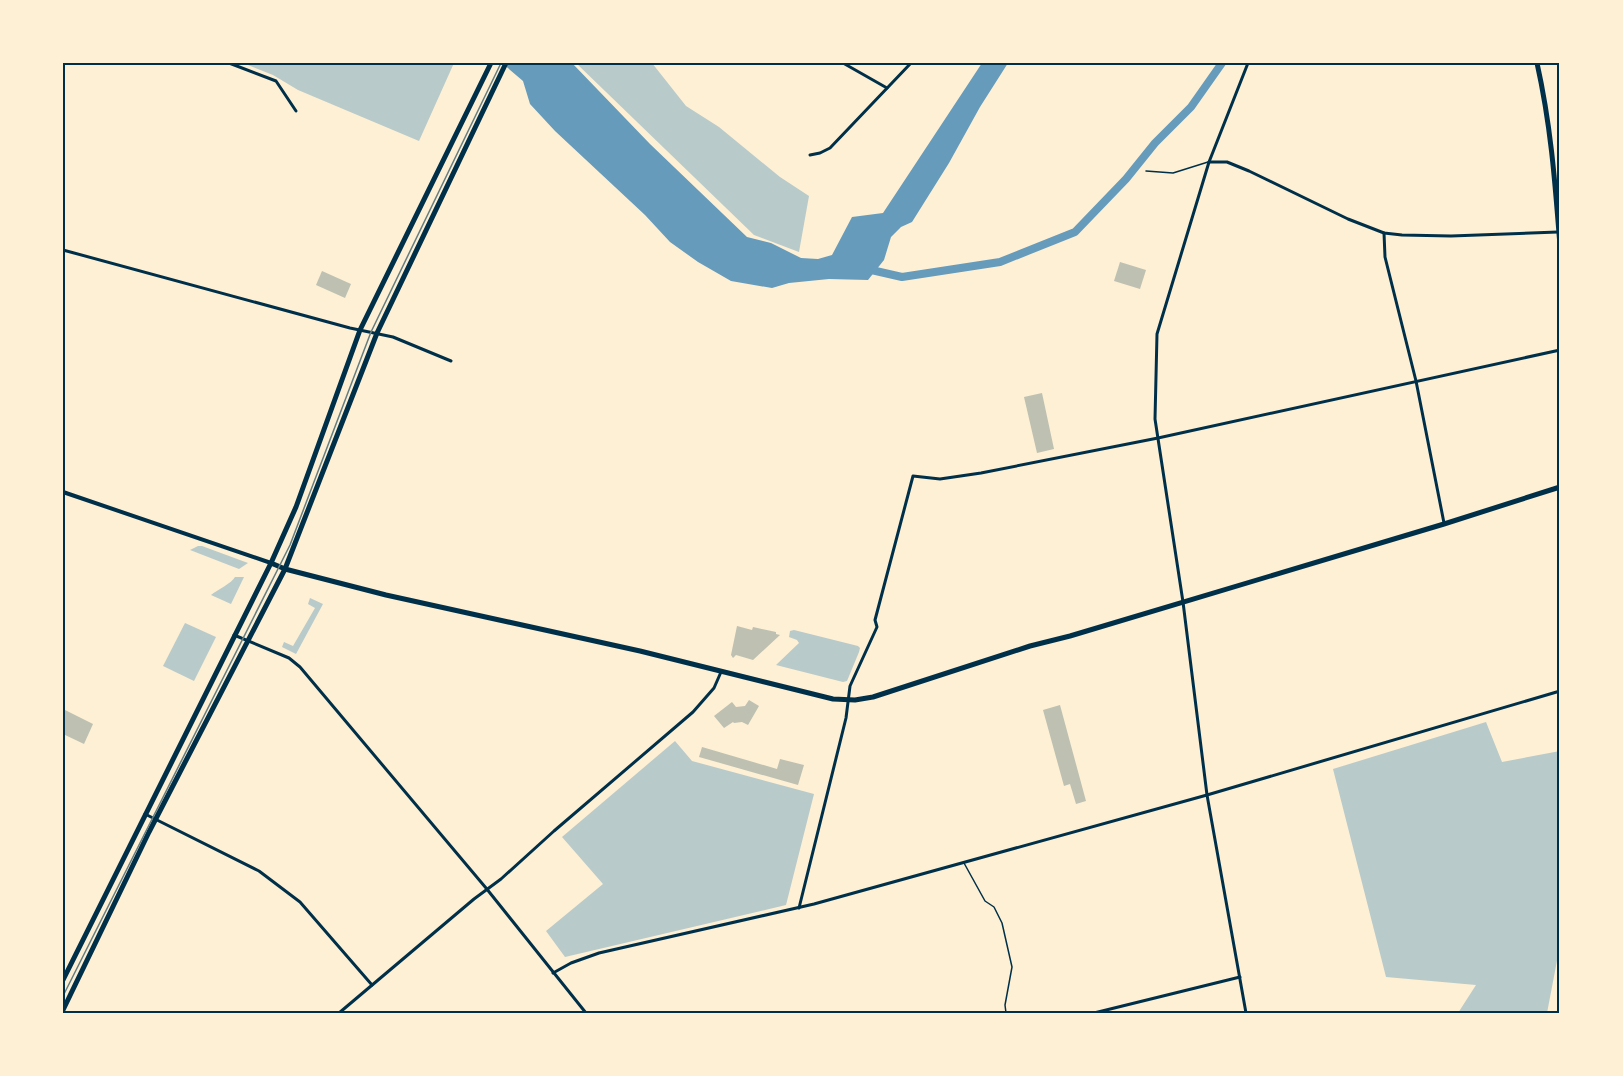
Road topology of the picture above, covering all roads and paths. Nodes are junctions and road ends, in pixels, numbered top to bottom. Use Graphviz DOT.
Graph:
graph roads {
  1 [pos="229,63"];
  2 [pos="491,63"];
  3 [pos="506,63"];
  4 [pos="843,63"];
  5 [pos="910,63"];
  6 [pos="1248,63"];
  7 [pos="1537,63"];
  8 [pos="887,88"];
  9 [pos="296,111"];
  10 [pos="810,155"];
  11 [pos="1209,162"];
  12 [pos="1146,171"];
  13 [pos="1559,232"];
  14 [pos="1384,233"];
  15 [pos="1560,246"];
  16 [pos="63,250"];
  17 [pos="360,330"];
  18 [pos="377,333"];
  19 [pos="1560,350"];
  20 [pos="451,361"];
  21 [pos="1416,381"];
  22 [pos="1158,438"];
  23 [pos="1560,487"];
  24 [pos="63,492"];
  25 [pos="1444,524"];
  26 [pos="271,563"];
  27 [pos="285,569"];
  28 [pos="1183,602"];
  29 [pos="234,634"];
  30 [pos="247,640"];
  31 [pos="722,672"];
  32 [pos="1560,691"];
  33 [pos="848,700"];
  34 [pos="1208,795"];
  35 [pos="145,814"];
  36 [pos="156,819"];
  37 [pos="964,862"];
  38 [pos="486,888"];
  39 [pos="799,908"];
  40 [pos="553,972"];
  41 [pos="1240,977"];
  42 [pos="63,980"];
  43 [pos="372,985"];
  44 [pos="63,1010"];
  45 [pos="339,1013"];
  46 [pos="586,1013"];
  47 [pos="1006,1013"];
  48 [pos="1094,1013"];
  49 [pos="1246,1013"];
  1 -- 9 [label="street"];
  2 -- 17 [label="main road"];
  3 -- 18 [label="main road"];
  4 -- 8 [label="street"];
  5 -- 8 [label="street"];
  6 -- 11 [label="street"];
  7 -- 13 [label="main road"];
  8 -- 10 [label="street"];
  11 -- 12 [label="lane"];
  11 -- 14 [label="street"];
  11 -- 22 [label="street"];
  13 -- 14 [label="street"];
  13 -- 15 [label="main road"];
  14 -- 21 [label="street"];
  16 -- 17 [label="street"];
  17 -- 18 [label="street"];
  17 -- 26 [label="main road"];
  18 -- 20 [label="street"];
  18 -- 27 [label="main road"];
  19 -- 21 [label="street"];
  21 -- 22 [label="street"];
  21 -- 25 [label="street"];
  22 -- 28 [label="street"];
  22 -- 33 [label="street"];
  23 -- 25 [label="main road"];
  24 -- 26 [label="street"];
  25 -- 28 [label="main road"];
  26 -- 27 [label="main road"];
  26 -- 29 [label="main road"];
  27 -- 30 [label="main road"];
  27 -- 31 [label="main road"];
  28 -- 33 [label="main road"];
  28 -- 34 [label="street"];
  29 -- 30 [label="street"];
  29 -- 35 [label="main road"];
  30 -- 36 [label="main road"];
  30 -- 38 [label="street"];
  31 -- 33 [label="main road"];
  31 -- 38 [label="street"];
  32 -- 34 [label="street"];
  33 -- 39 [label="street"];
  34 -- 37 [label="street"];
  34 -- 41 [label="street"];
  35 -- 36 [label="street"];
  35 -- 42 [label="main road"];
  36 -- 43 [label="street"];
  36 -- 44 [label="main road"];
  37 -- 39 [label="street"];
  37 -- 47 [label="lane"];
  38 -- 40 [label="street"];
  38 -- 43 [label="street"];
  39 -- 40 [label="street"];
  40 -- 46 [label="street"];
  41 -- 48 [label="street"];
  41 -- 49 [label="street"];
  43 -- 45 [label="street"];
}
